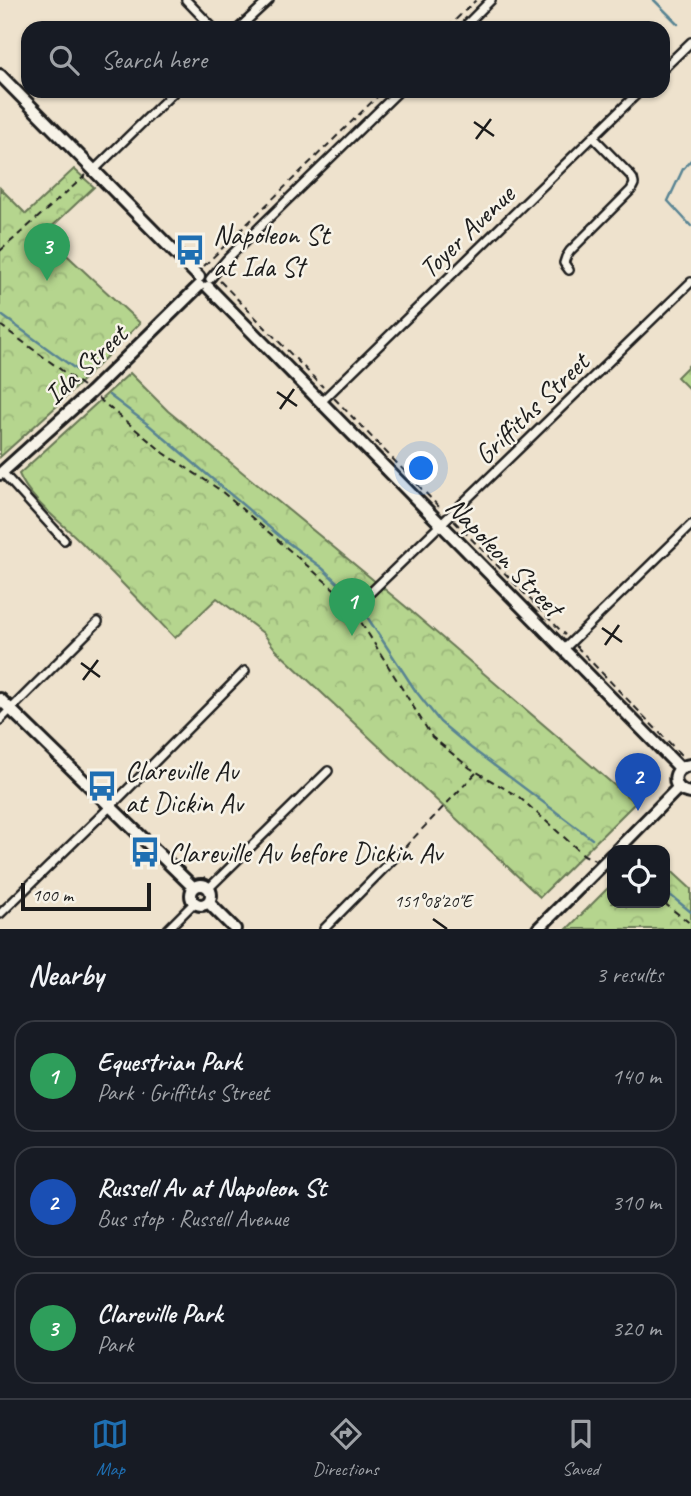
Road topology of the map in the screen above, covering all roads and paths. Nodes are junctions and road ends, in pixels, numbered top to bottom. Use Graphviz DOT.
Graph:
graph roads {
  1 [pos="186,0"];
  2 [pos="268,0"];
  3 [pos="476,0"];
  4 [pos="491,0"];
  5 [pos="206,21"];
  6 [pos="246,21"];
  7 [pos="454,21"];
  8 [pos="470,21"];
  9 [pos="691,42"];
  10 [pos="670,62"];
  11 [pos="2,81"];
  12 [pos="168,98"];
  13 [pos="376,98"];
  14 [pos="392,98"];
  15 [pos="633,98"];
  16 [pos="593,137"];
  17 [pos="94,170"];
  18 [pos="0,251"];
  19 [pos="569,270"];
  20 [pos="204,279"];
  21 [pos="691,282"];
  22 [pos="0,324"];
  23 [pos="91,392"];
  24 [pos="321,402"];
  25 [pos="1,473"];
  26 [pos="441,524"];
  27 [pos="691,525"];
  28 [pos="64,540"];
  29 [pos="370,593"];
  30 [pos="98,622"];
  31 [pos="564,649"];
  32 [pos="245,671"];
  33 [pos="0,699"];
  34 [pos="11,709"];
  35 [pos="0,720"];
  36 [pos="686,767"];
  37 [pos="328,771"];
  38 [pos="477,773"];
  39 [pos="678,788"];
  40 [pos="691,793"];
  41 [pos="111,806"];
  42 [pos="622,845"];
  43 [pos="398,855"];
  44 [pos="607,859"];
  45 [pos="607,860"];
  46 [pos="206,877"];
  47 [pos="201,885"];
  48 [pos="208,902"];
  49 [pos="194,903"];
  50 [pos="670,908"];
  51 [pos="0,914"];
  52 [pos="691,924"];
  53 [pos="168,929"];
  54 [pos="236,929"];
  55 [pos="324,929"];
  56 [pos="538,929"];
  1 -- 5 [label="street"];
  2 -- 6 [label="street"];
  3 -- 7 [label="path"];
  4 -- 8 [label="street"];
  9 -- 10 [label="street"];
  11 -- 17 [label="street, Napoleon Street"];
  12 -- 17 [label="street"];
  13 -- 20 [label="path"];
  14 -- 20 [label="street, Ida Street"];
  15 -- 16 [label="street, Toyer Avenue"];
  16 -- 19 [label="street"];
  16 -- 24 [label="street, Toyer Avenue"];
  17 -- 18 [label="path"];
  17 -- 20 [label="street, Napoleon Street"];
  20 -- 23 [label="street, Ida Street"];
  20 -- 24 [label="street, Napoleon Street"];
  21 -- 26 [label="street, Griffiths Street"];
  22 -- 23 [label="path"];
  23 -- 25 [label="street, Ida Street"];
  23 -- 38 [label="path"];
  24 -- 26 [label="street, Napoleon Street"];
  25 -- 28 [label="street"];
  26 -- 29 [label="street, Griffiths Street"];
  26 -- 31 [label="street, Napoleon Street"];
  27 -- 31 [label="street"];
  30 -- 34 [label="street"];
  31 -- 36 [label="street, Napoleon Street"];
  32 -- 41 [label="street"];
  33 -- 34 [label="street"];
  34 -- 35 [label="street"];
  34 -- 41 [label="street"];
  36 -- 39 [label="street"];
  37 -- 47 [label="street"];
  38 -- 43 [label="path"];
  38 -- 44 [label="path"];
  39 -- 40 [label="street"];
  39 -- 42 [label="street"];
  41 -- 47 [label="street"];
  41 -- 51 [label="street"];
  43 -- 55 [label="street"];
  45 -- 56 [label="street"];
  46 -- 47 [label="path"];
  47 -- 48 [label="street"];
  47 -- 49 [label="street"];
  48 -- 49 [label="street"];
  48 -- 54 [label="street"];
  49 -- 53 [label="street"];
  50 -- 52 [label="path"];
}
